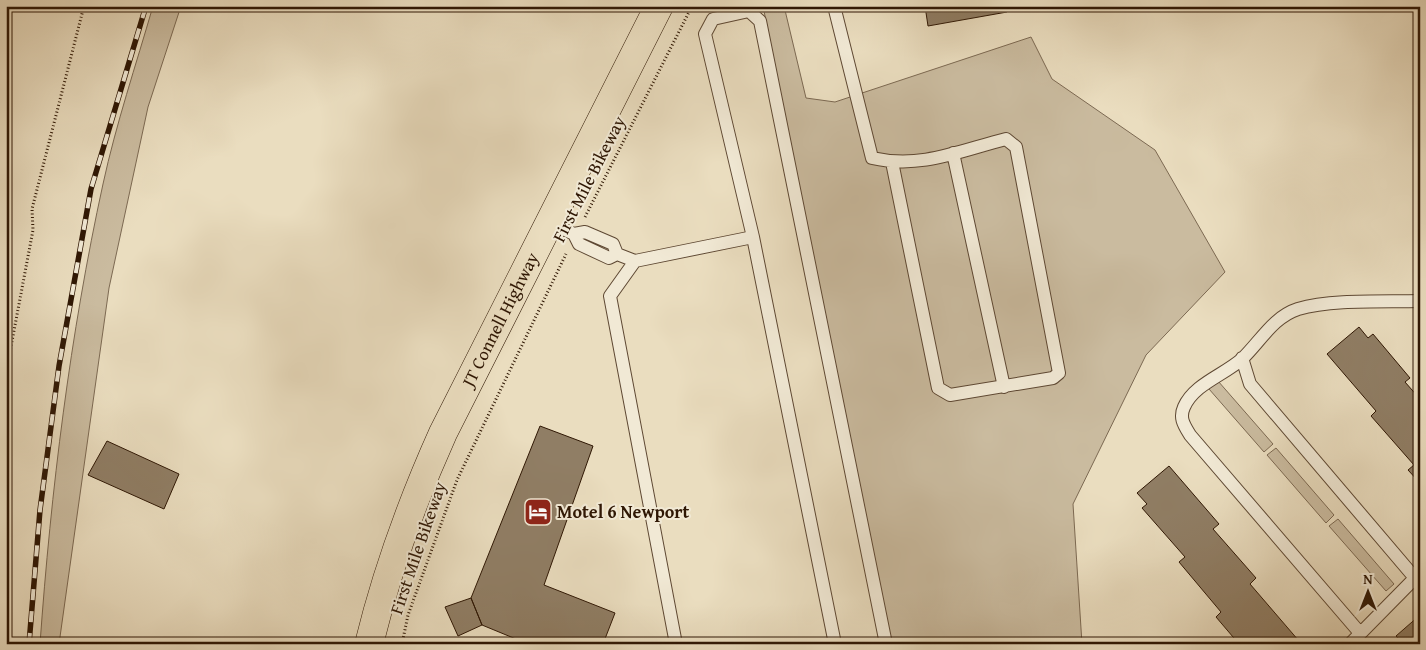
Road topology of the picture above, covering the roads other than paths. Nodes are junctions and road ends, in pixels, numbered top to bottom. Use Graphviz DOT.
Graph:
graph roads {
  1 [pos="659,6"];
  2 [pos="834,6"];
  3 [pos="953,154"];
  4 [pos="892,162"];
  5 [pos="569,232"];
  6 [pos="753,237"];
  7 [pos="635,261"];
  8 [pos="1420,301"];
  9 [pos="1242,358"];
  10 [pos="1004,386"];
  11 [pos="1360,633"];
  12 [pos="369,644"];
  13 [pos="676,644"];
  14 [pos="835,644"];
  15 [pos="886,644"];
  16 [pos="1350,644"];
  1 -- 5 [label="highway, JT Connell Highway"];
  2 -- 4 [label="lane"];
  3 -- 4 [label="lane"];
  3 -- 10 [label="lane"];
  3 -- 10 [label="lane"];
  4 -- 10 [label="lane"];
  5 -- 7 [label="lane"];
  5 -- 12 [label="highway, JT Connell Highway"];
  6 -- 7 [label="lane"];
  6 -- 14 [label="lane"];
  6 -- 15 [label="lane"];
  7 -- 13 [label="lane"];
  8 -- 9 [label="lane"];
  9 -- 11 [label="lane"];
  9 -- 11 [label="lane"];
  11 -- 16 [label="lane"];
}
